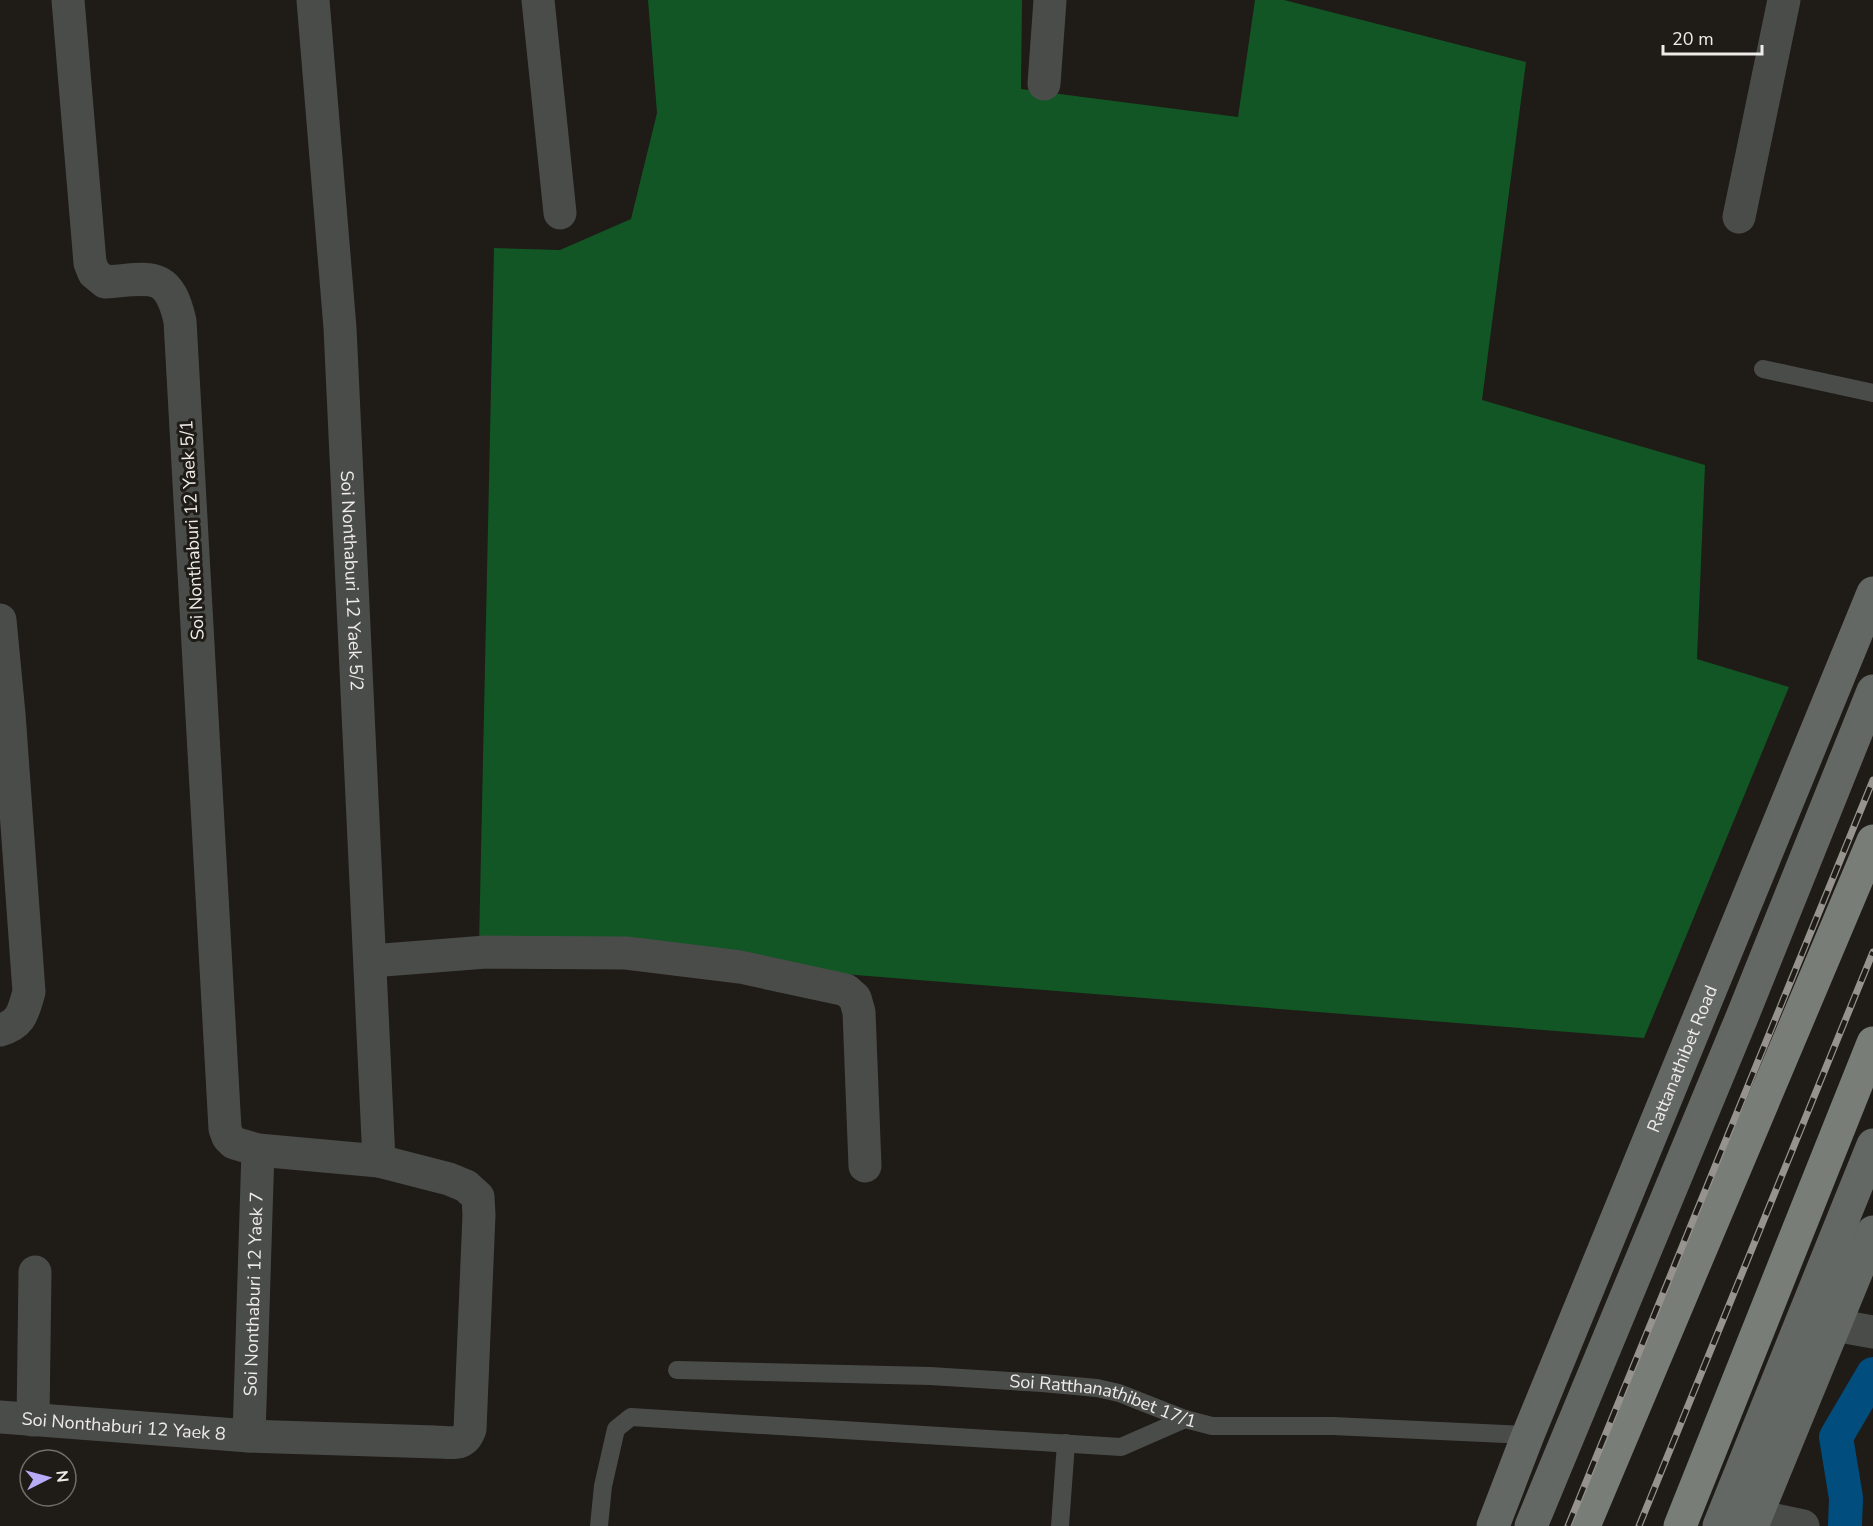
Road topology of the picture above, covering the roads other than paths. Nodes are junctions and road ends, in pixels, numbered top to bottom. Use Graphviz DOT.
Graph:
graph roads {
  1 [pos="68,0"];
  2 [pos="313,0"];
  3 [pos="538,0"];
  4 [pos="1050,0"];
  5 [pos="1784,0"];
  6 [pos="1044,84"];
  7 [pos="560,213"];
  8 [pos="1739,217"];
  9 [pos="1763,369"];
  10 [pos="1873,393"];
  11 [pos="1873,593"];
  12 [pos="0,620"];
  13 [pos="1873,691"];
  14 [pos="1873,842"];
  15 [pos="371,961"];
  16 [pos="0,1030"];
  17 [pos="1873,1043"];
  18 [pos="1873,1145"];
  19 [pos="258,1150"];
  20 [pos="380,1161"];
  21 [pos="865,1166"];
  22 [pos="1873,1232"];
  23 [pos="35,1272"];
  24 [pos="1834,1325"];
  25 [pos="1870,1332"];
  26 [pos="677,1370"];
  27 [pos="0,1418"];
  28 [pos="1185,1419"];
  29 [pos="33,1420"];
  30 [pos="1528,1435"];
  31 [pos="249,1436"];
  32 [pos="1066,1443"];
  33 [pos="1754,1521"];
  34 [pos="599,1526"];
  35 [pos="1060,1526"];
  36 [pos="1492,1526"];
  37 [pos="1531,1526"];
  38 [pos="1584,1526"];
  39 [pos="1680,1526"];
  40 [pos="1719,1526"];
  41 [pos="1803,1526"];
  1 -- 19 [label="street, Soi Nonthaburi 12 Yaek 5/1"];
  2 -- 15 [label="street, Soi Nonthaburi 12 Yaek 5/2"];
  3 -- 7 [label="street"];
  4 -- 6 [label="street"];
  5 -- 8 [label="street"];
  9 -- 10 [label="lane"];
  11 -- 30 [label="main road, Rattanathibet Road"];
  12 -- 16 [label="street"];
  13 -- 37 [label="main road"];
  14 -- 38 [label="main road"];
  15 -- 20 [label="street, Soi Nonthaburi 12 Yaek 5/2"];
  15 -- 21 [label="street"];
  17 -- 39 [label="main road"];
  18 -- 40 [label="main road"];
  19 -- 20 [label="street"];
  19 -- 31 [label="street, Soi Nonthaburi 12 Yaek 7"];
  20 -- 31 [label="street, Soi Nonthaburi 12 Yaek 8"];
  22 -- 24 [label="main road"];
  23 -- 29 [label="street"];
  24 -- 25 [label="street"];
  24 -- 33 [label="main road"];
  26 -- 28 [label="lane, Soi Ratthanathibet 17/1"];
  27 -- 29 [label="street, Soi Nonthaburi 12 Yaek 8"];
  28 -- 30 [label="lane, Soi Ratthanathibet 17/1"];
  28 -- 32 [label="lane"];
  29 -- 31 [label="street, Soi Nonthaburi 12 Yaek 8"];
  30 -- 36 [label="main road, Rattanathibet Road"];
  32 -- 34 [label="lane"];
  32 -- 35 [label="lane"];
  33 -- 41 [label="street"];
}
